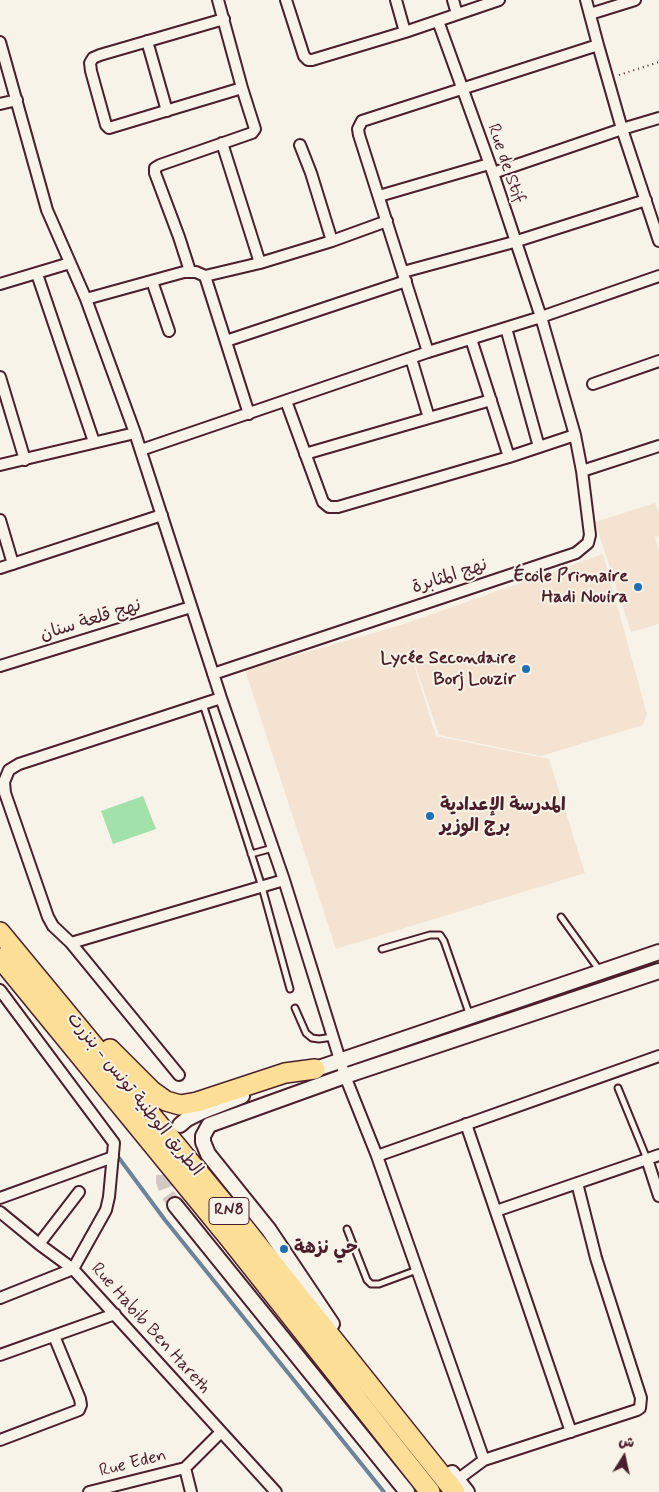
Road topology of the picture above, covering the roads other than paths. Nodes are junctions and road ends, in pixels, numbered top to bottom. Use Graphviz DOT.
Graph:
graph roads {
  1 [pos="218,0"];
  2 [pos="286,0"];
  3 [pos="396,0"];
  4 [pos="453,0"];
  5 [pos="499,0"];
  6 [pos="586,0"];
  7 [pos="634,0"];
  8 [pos="457,14"];
  9 [pos="590,14"];
  10 [pos="224,19"];
  11 [pos="438,21"];
  12 [pos="405,32"];
  13 [pos="147,41"];
  14 [pos="0,42"];
  15 [pos="598,45"];
  16 [pos="242,88"];
  17 [pos="462,90"];
  18 [pos="17,100"];
  19 [pos="0,104"];
  20 [pos="167,111"];
  21 [pos="659,118"];
  22 [pos="622,129"];
  23 [pos="222,143"];
  24 [pos="300,145"];
  25 [pos="491,168"];
  26 [pos="379,196"];
  27 [pos="646,200"];
  28 [pos="656,218"];
  29 [pos="387,221"];
  30 [pos="659,240"];
  31 [pos="332,241"];
  32 [pos="514,242"];
  33 [pos="70,263"];
  34 [pos="260,263"];
  35 [pos="190,272"];
  36 [pos="37,274"];
  37 [pos="205,276"];
  38 [pos="404,276"];
  39 [pos="659,276"];
  40 [pos="152,281"];
  41 [pos="0,284"];
  42 [pos="86,299"];
  43 [pos="540,317"];
  44 [pos="506,328"];
  45 [pos="168,331"];
  46 [pos="471,339"];
  47 [pos="226,341"];
  48 [pos="428,352"];
  49 [pos="411,358"];
  50 [pos="659,361"];
  51 [pos="0,377"];
  52 [pos="593,384"];
  53 [pos="491,400"];
  54 [pos="286,401"];
  55 [pos="249,414"];
  56 [pos="429,418"];
  57 [pos="135,433"];
  58 [pos="575,435"];
  59 [pos="94,442"];
  60 [pos="539,446"];
  61 [pos="659,446"];
  62 [pos="141,450"];
  63 [pos="305,454"];
  64 [pos="509,457"];
  65 [pos="25,460"];
  66 [pos="0,465"];
  67 [pos="582,471"];
  68 [pos="162,515"];
  69 [pos="0,520"];
  70 [pos="13,564"];
  71 [pos="0,568"];
  72 [pos="191,607"];
  73 [pos="0,666"];
  74 [pos="213,674"];
  75 [pos="220,698"];
  76 [pos="203,704"];
  77 [pos="273,848"];
  78 [pos="251,854"];
  79 [pos="284,880"];
  80 [pos="262,887"];
  81 [pos="561,917"];
  82 [pos="71,943"];
  83 [pos="3,944"];
  84 [pos="382,949"];
  85 [pos="659,952"];
  86 [pos="659,971"];
  87 [pos="601,972"];
  88 [pos="290,989"];
  89 [pos="0,990"];
  90 [pos="295,1008"];
  91 [pos="470,1016"];
  92 [pos="87,1026"];
  93 [pos="333,1037"];
  94 [pos="659,1056"];
  95 [pos="340,1060"];
  96 [pos="315,1069"];
  97 [pos="179,1075"];
  98 [pos="345,1076"];
  99 [pos="618,1088"];
  100 [pos="466,1124"];
  101 [pos="180,1125"];
  102 [pos="659,1155"];
  103 [pos="376,1156"];
  104 [pos="113,1157"];
  105 [pos="647,1159"];
  106 [pos="577,1183"];
  107 [pos="78,1192"];
  108 [pos="659,1196"];
  109 [pos="0,1198"];
  110 [pos="175,1205"];
  111 [pos="496,1211"];
  112 [pos="0,1212"];
  113 [pos="347,1229"];
  114 [pos="39,1244"];
  115 [pos="73,1269"];
  116 [pos="417,1270"];
  117 [pos="0,1298"];
  118 [pos="115,1314"];
  119 [pos="326,1316"];
  120 [pos="54,1336"];
  121 [pos="0,1355"];
  122 [pos="221,1432"];
  123 [pos="571,1432"];
  124 [pos="0,1440"];
  125 [pos="484,1460"];
  126 [pos="185,1468"];
  127 [pos="456,1486"];
  128 [pos="89,1492"];
  129 [pos="191,1492"];
  130 [pos="276,1492"];
  131 [pos="407,1492"];
  132 [pos="430,1492"];
  133 [pos="467,1492"];
  1 -- 10 [label="street"];
  2 -- 12 [label="street"];
  3 -- 12 [label="street"];
  4 -- 8 [label="street"];
  5 -- 8 [label="street"];
  6 -- 9 [label="street"];
  7 -- 9 [label="street"];
  8 -- 11 [label="street"];
  9 -- 15 [label="street"];
  10 -- 13 [label="street"];
  10 -- 16 [label="street"];
  11 -- 12 [label="street"];
  11 -- 17 [label="street, Rue de Stif"];
  13 -- 20 [label="street"];
  13 -- 20 [label="street"];
  14 -- 18 [label="street"];
  15 -- 17 [label="street"];
  15 -- 22 [label="street"];
  16 -- 20 [label="street"];
  16 -- 23 [label="street"];
  17 -- 25 [label="street, Rue de Stif"];
  17 -- 26 [label="street"];
  18 -- 19 [label="street"];
  18 -- 33 [label="street"];
  21 -- 22 [label="street"];
  22 -- 25 [label="street"];
  22 -- 27 [label="street"];
  23 -- 34 [label="street"];
  23 -- 35 [label="street"];
  24 -- 31 [label="street"];
  25 -- 26 [label="street"];
  25 -- 32 [label="street, Rue de Stif"];
  26 -- 29 [label="street"];
  27 -- 28 [label="street"];
  27 -- 32 [label="street"];
  28 -- 30 [label="street"];
  29 -- 31 [label="street"];
  29 -- 38 [label="street"];
  31 -- 34 [label="street"];
  32 -- 38 [label="street"];
  32 -- 43 [label="street, Rue de Stif"];
  33 -- 36 [label="street"];
  33 -- 42 [label="street"];
  34 -- 37 [label="street"];
  35 -- 37 [label="street"];
  35 -- 40 [label="street"];
  36 -- 41 [label="street"];
  36 -- 59 [label="street"];
  37 -- 47 [label="street"];
  38 -- 47 [label="street"];
  38 -- 48 [label="street"];
  39 -- 43 [label="street"];
  40 -- 42 [label="street"];
  40 -- 45 [label="street"];
  42 -- 57 [label="street"];
  43 -- 44 [label="street"];
  43 -- 58 [label="street, نهج المثابرة"];
  44 -- 46 [label="street"];
  44 -- 60 [label="street"];
  46 -- 48 [label="street"];
  46 -- 53 [label="street"];
  47 -- 55 [label="street"];
  48 -- 49 [label="street"];
  49 -- 54 [label="street"];
  49 -- 56 [label="street"];
  50 -- 52 [label="street"];
  51 -- 65 [label="street"];
  53 -- 56 [label="street"];
  53 -- 64 [label="street"];
  54 -- 55 [label="street"];
  54 -- 63 [label="street"];
  55 -- 62 [label="street"];
  56 -- 63 [label="street"];
  57 -- 59 [label="street"];
  57 -- 62 [label="street"];
  58 -- 60 [label="street"];
  58 -- 67 [label="street, نهج المثابرة"];
  59 -- 65 [label="street"];
  60 -- 64 [label="street"];
  61 -- 67 [label="street"];
  62 -- 68 [label="street"];
  63 -- 64 [label="street"];
  65 -- 66 [label="street"];
  67 -- 74 [label="street, نهج المثابرة"];
  68 -- 70 [label="street"];
  68 -- 72 [label="street"];
  69 -- 70 [label="street"];
  70 -- 71 [label="street"];
  72 -- 73 [label="street, نهج قلعة سنان"];
  72 -- 74 [label="street"];
  74 -- 75 [label="street"];
  75 -- 76 [label="street"];
  75 -- 77 [label="street"];
  76 -- 78 [label="lane"];
  76 -- 82 [label="street"];
  77 -- 78 [label="lane"];
  77 -- 79 [label="street"];
  78 -- 80 [label="lane"];
  79 -- 80 [label="street"];
  79 -- 93 [label="street"];
  80 -- 82 [label="street"];
  80 -- 88 [label="lane"];
  81 -- 87 [label="lane"];
  82 -- 97 [label="street"];
  83 -- 92 [label="highway, RN8"];
  83 -- 127 [label="highway, الطريق الوطنية تونس - بنزرت / RN8"];
  83 -- 132 [label="highway, الطريق الوطنية تونس - بنزرت / RN8"];
  84 -- 91 [label="lane"];
  85 -- 87 [label="street"];
  86 -- 98 [label="street"];
  87 -- 91 [label="street"];
  89 -- 104 [label="street, Rue Habib Ben Hareth"];
  90 -- 93 [label="lane"];
  91 -- 95 [label="street"];
  92 -- 96 [label="highway, RN8"];
  92 -- 119 [label="highway, RN8"];
  93 -- 95 [label="street"];
  94 -- 100 [label="street"];
  95 -- 96 [label="street"];
  95 -- 98 [label="street"];
  96 -- 101 [label="street"];
  98 -- 103 [label="street"];
  98 -- 119 [label="street"];
  99 -- 105 [label="lane"];
  100 -- 103 [label="street"];
  100 -- 111 [label="street"];
  102 -- 105 [label="street"];
  103 -- 116 [label="street"];
  104 -- 109 [label="street"];
  104 -- 115 [label="street, Rue Habib Ben Hareth"];
  105 -- 106 [label="street"];
  105 -- 108 [label="street"];
  106 -- 111 [label="street"];
  106 -- 123 [label="street"];
  107 -- 114 [label="street"];
  110 -- 131 [label="street"];
  111 -- 123 [label="street"];
  112 -- 114 [label="street"];
  113 -- 116 [label="lane"];
  114 -- 115 [label="street"];
  115 -- 117 [label="street"];
  115 -- 118 [label="street, Rue Habib Ben Hareth"];
  116 -- 125 [label="street"];
  118 -- 120 [label="street"];
  118 -- 122 [label="street, Rue Habib Ben Hareth"];
  119 -- 127 [label="street"];
  120 -- 121 [label="street"];
  120 -- 124 [label="street"];
  122 -- 126 [label="street"];
  122 -- 130 [label="street, Rue Habib Ben Hareth"];
  123 -- 125 [label="street"];
  125 -- 127 [label="street"];
  126 -- 128 [label="street, Rue Eden"];
  126 -- 129 [label="street"];
  127 -- 133 [label="street"];
}
